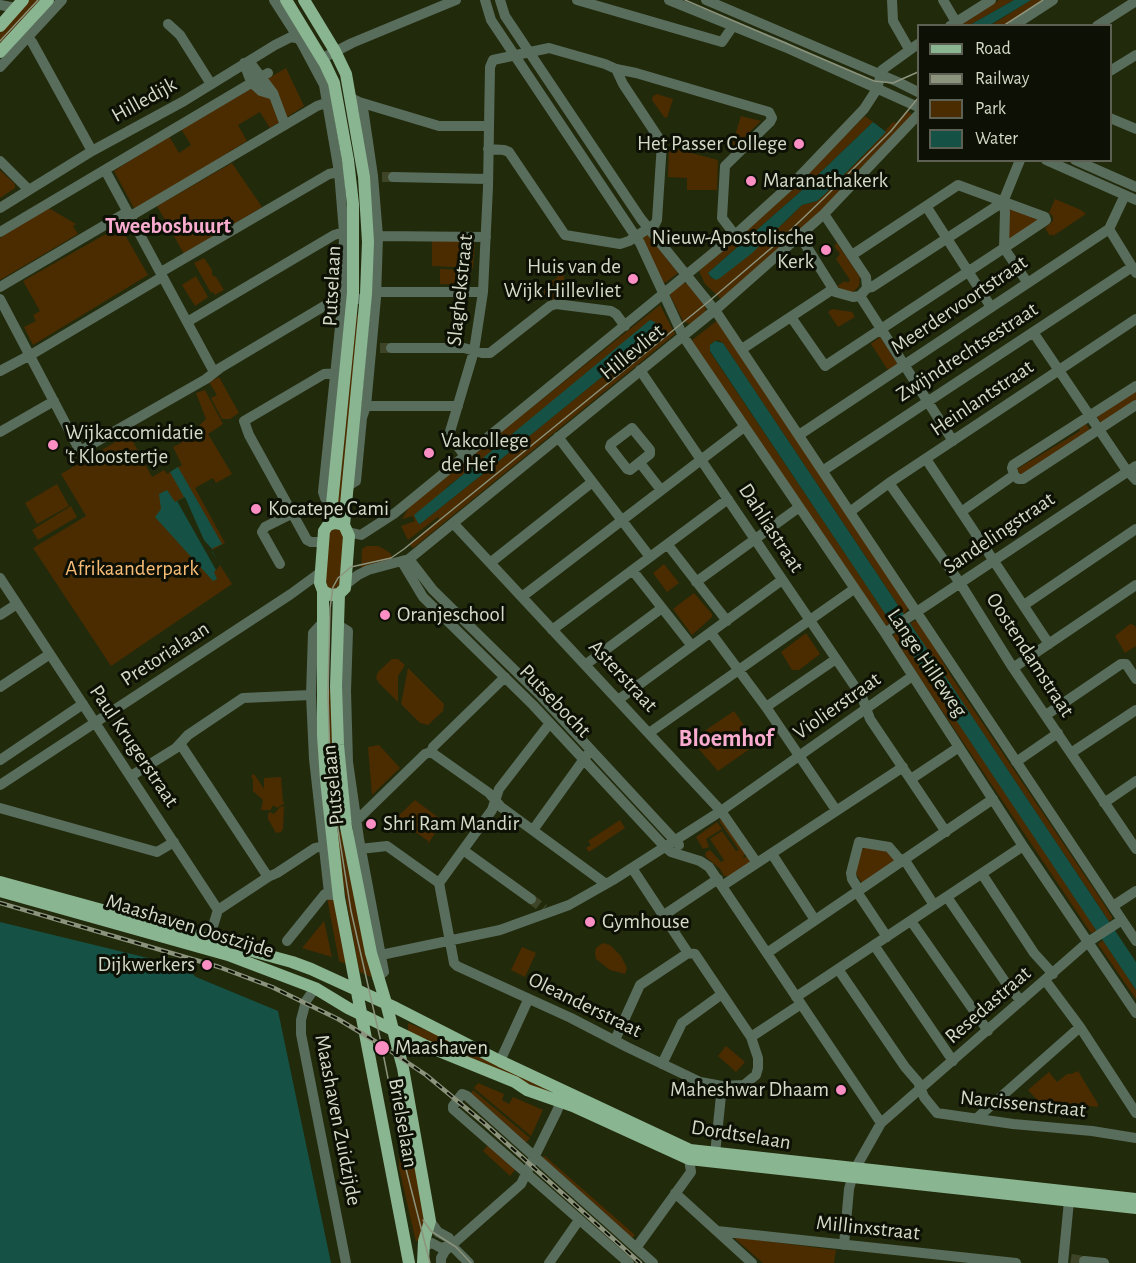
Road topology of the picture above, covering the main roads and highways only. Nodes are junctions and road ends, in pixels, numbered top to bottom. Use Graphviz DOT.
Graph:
graph roads {
  1 [pos="48,0"];
  2 [pos="286,0"];
  3 [pos="304,0"];
  4 [pos="9,5"];
  5 [pos="0,26"];
  6 [pos="0,52"];
  7 [pos="330,524"];
  8 [pos="346,528"];
  9 [pos="322,589"];
  10 [pos="342,589"];
  11 [pos="0,882"];
  12 [pos="0,891"];
  13 [pos="355,976"];
  14 [pos="343,984"];
  15 [pos="377,988"];
  16 [pos="357,990"];
  17 [pos="386,1003"];
  18 [pos="363,1015"];
  19 [pos="393,1029"];
  20 [pos="424,1045"];
  21 [pos="403,1068"];
  22 [pos="559,1096"];
  23 [pos="852,1179"];
  24 [pos="1136,1199"];
  25 [pos="1136,1208"];
  26 [pos="409,1263"];
  27 [pos="423,1263"];
  1 -- 6 [label="main road"];
  2 -- 7 [label="main road, Putselaan"];
  3 -- 8 [label="main road, Putselaan"];
  4 -- 5 [label="main road"];
  7 -- 8 [label="main road"];
  7 -- 9 [label="main road, Putselaan"];
  8 -- 10 [label="main road, Putselaan"];
  9 -- 10 [label="main road"];
  9 -- 13 [label="main road, Putselaan"];
  10 -- 15 [label="main road, Putselaan"];
  11 -- 14 [label="main road, Maashaven Oostzijde"];
  12 -- 18 [label="main road, Maashaven Oostzijde"];
  13 -- 14 [label="main road"];
  13 -- 16 [label="main road, Putselaan"];
  14 -- 16 [label="main road, Maashaven Oostzijde"];
  15 -- 16 [label="main road"];
  15 -- 17 [label="main road, Putselaan"];
  15 -- 18 [label="main road"];
  16 -- 18 [label="main road, Brielselaan"];
  17 -- 18 [label="main road"];
  17 -- 19 [label="main road"];
  17 -- 22 [label="main road, Dordtselaan"];
  18 -- 19 [label="main road, Dordtselaan"];
  18 -- 26 [label="main road, Brielselaan"];
  19 -- 20 [label="main road, Dordtselaan"];
  19 -- 21 [label="main road, Brielselaan"];
  20 -- 21 [label="main road"];
  20 -- 22 [label="main road, Dordtselaan"];
  21 -- 27 [label="main road, Brielselaan"];
  22 -- 23 [label="main road, Dordtselaan"];
  22 -- 23 [label="main road, Dordtselaan"];
  23 -- 24 [label="main road, Dordtselaan"];
  23 -- 25 [label="main road, Dordtselaan"];
}
